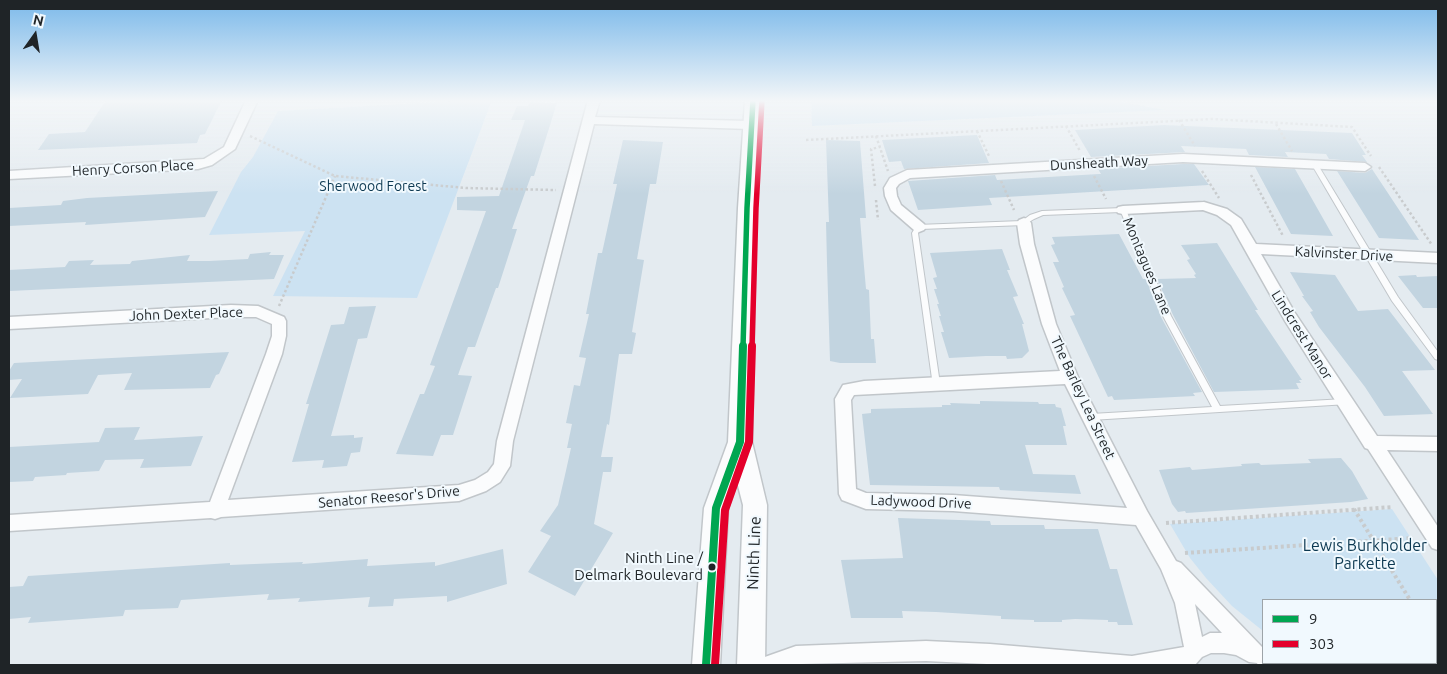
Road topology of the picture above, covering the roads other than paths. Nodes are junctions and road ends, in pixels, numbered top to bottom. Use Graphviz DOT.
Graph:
graph roads {
  1 [pos="237,131"];
  2 [pos="585,131"];
  3 [pos="750,131"];
  4 [pos="1315,165"];
  5 [pos="1365,168"];
  6 [pos="9,175"];
  7 [pos="1123,210"];
  8 [pos="1024,224"];
  9 [pos="919,227"];
  10 [pos="1251,248"];
  11 [pos="1435,252"];
  12 [pos="1368,256"];
  13 [pos="9,323"];
  14 [pos="1429,346"];
  15 [pos="1438,346"];
  16 [pos="1438,357"];
  17 [pos="1070,377"];
  18 [pos="936,384"];
  19 [pos="1345,402"];
  20 [pos="1217,409"];
  21 [pos="1091,417"];
  22 [pos="740,442"];
  23 [pos="1371,443"];
  24 [pos="1438,444"];
  25 [pos="215,511"];
  26 [pos="1141,517"];
  27 [pos="9,523"];
  28 [pos="1438,542"];
  29 [pos="1168,563"];
  30 [pos="1189,657"];
  31 [pos="1262,659"];
  32 [pos="1262,660"];
  33 [pos="706,665"];
  34 [pos="751,665"];
  35 [pos="769,665"];
  36 [pos="1130,665"];
  37 [pos="1134,665"];
  1 -- 6 [label="street, Henry Corson Place"];
  2 -- 25 [label="street, Senator Reesor's Drive"];
  3 -- 22 [label="main road, Ninth Line"];
  4 -- 5 [label="street, Dunsheath Way"];
  4 -- 9 [label="street, Dunsheath Way"];
  4 -- 12 [label="lane"];
  7 -- 8 [label="lane, Montagues Lane"];
  7 -- 10 [label="street, Lindcrest Manor"];
  7 -- 20 [label="lane, Montagues Lane"];
  8 -- 9 [label="lane, Montagues Lane"];
  8 -- 17 [label="street, The Barley Lea Street"];
  9 -- 18 [label="lane"];
  10 -- 12 [label="street, Kalvinster Drive"];
  10 -- 19 [label="street, Lindcrest Manor"];
  11 -- 12 [label="street, Kalvinster Drive"];
  12 -- 14 [label="lane"];
  13 -- 25 [label="street, John Dexter Place"];
  14 -- 15 [label="lane"];
  14 -- 16 [label="lane"];
  17 -- 18 [label="street, Ladywood Drive"];
  17 -- 21 [label="street, The Barley Lea Street"];
  18 -- 26 [label="street, Ladywood Drive"];
  19 -- 20 [label="lane"];
  19 -- 23 [label="street, Lindcrest Manor"];
  20 -- 21 [label="lane"];
  21 -- 26 [label="street, The Barley Lea Street"];
  22 -- 33 [label="main road, Ninth Line"];
  22 -- 34 [label="main road, Ninth Line"];
  23 -- 24 [label="street"];
  23 -- 28 [label="street, Lindcrest Manor"];
  25 -- 27 [label="street, Senator Reesor's Drive"];
  26 -- 29 [label="street, The Barley Lea Street"];
  29 -- 30 [label="street, The Barley Lea Street"];
  29 -- 31 [label="street, The Barley Lea Street"];
  30 -- 32 [label="street"];
  30 -- 37 [label="street"];
  35 -- 36 [label="street"];
}
